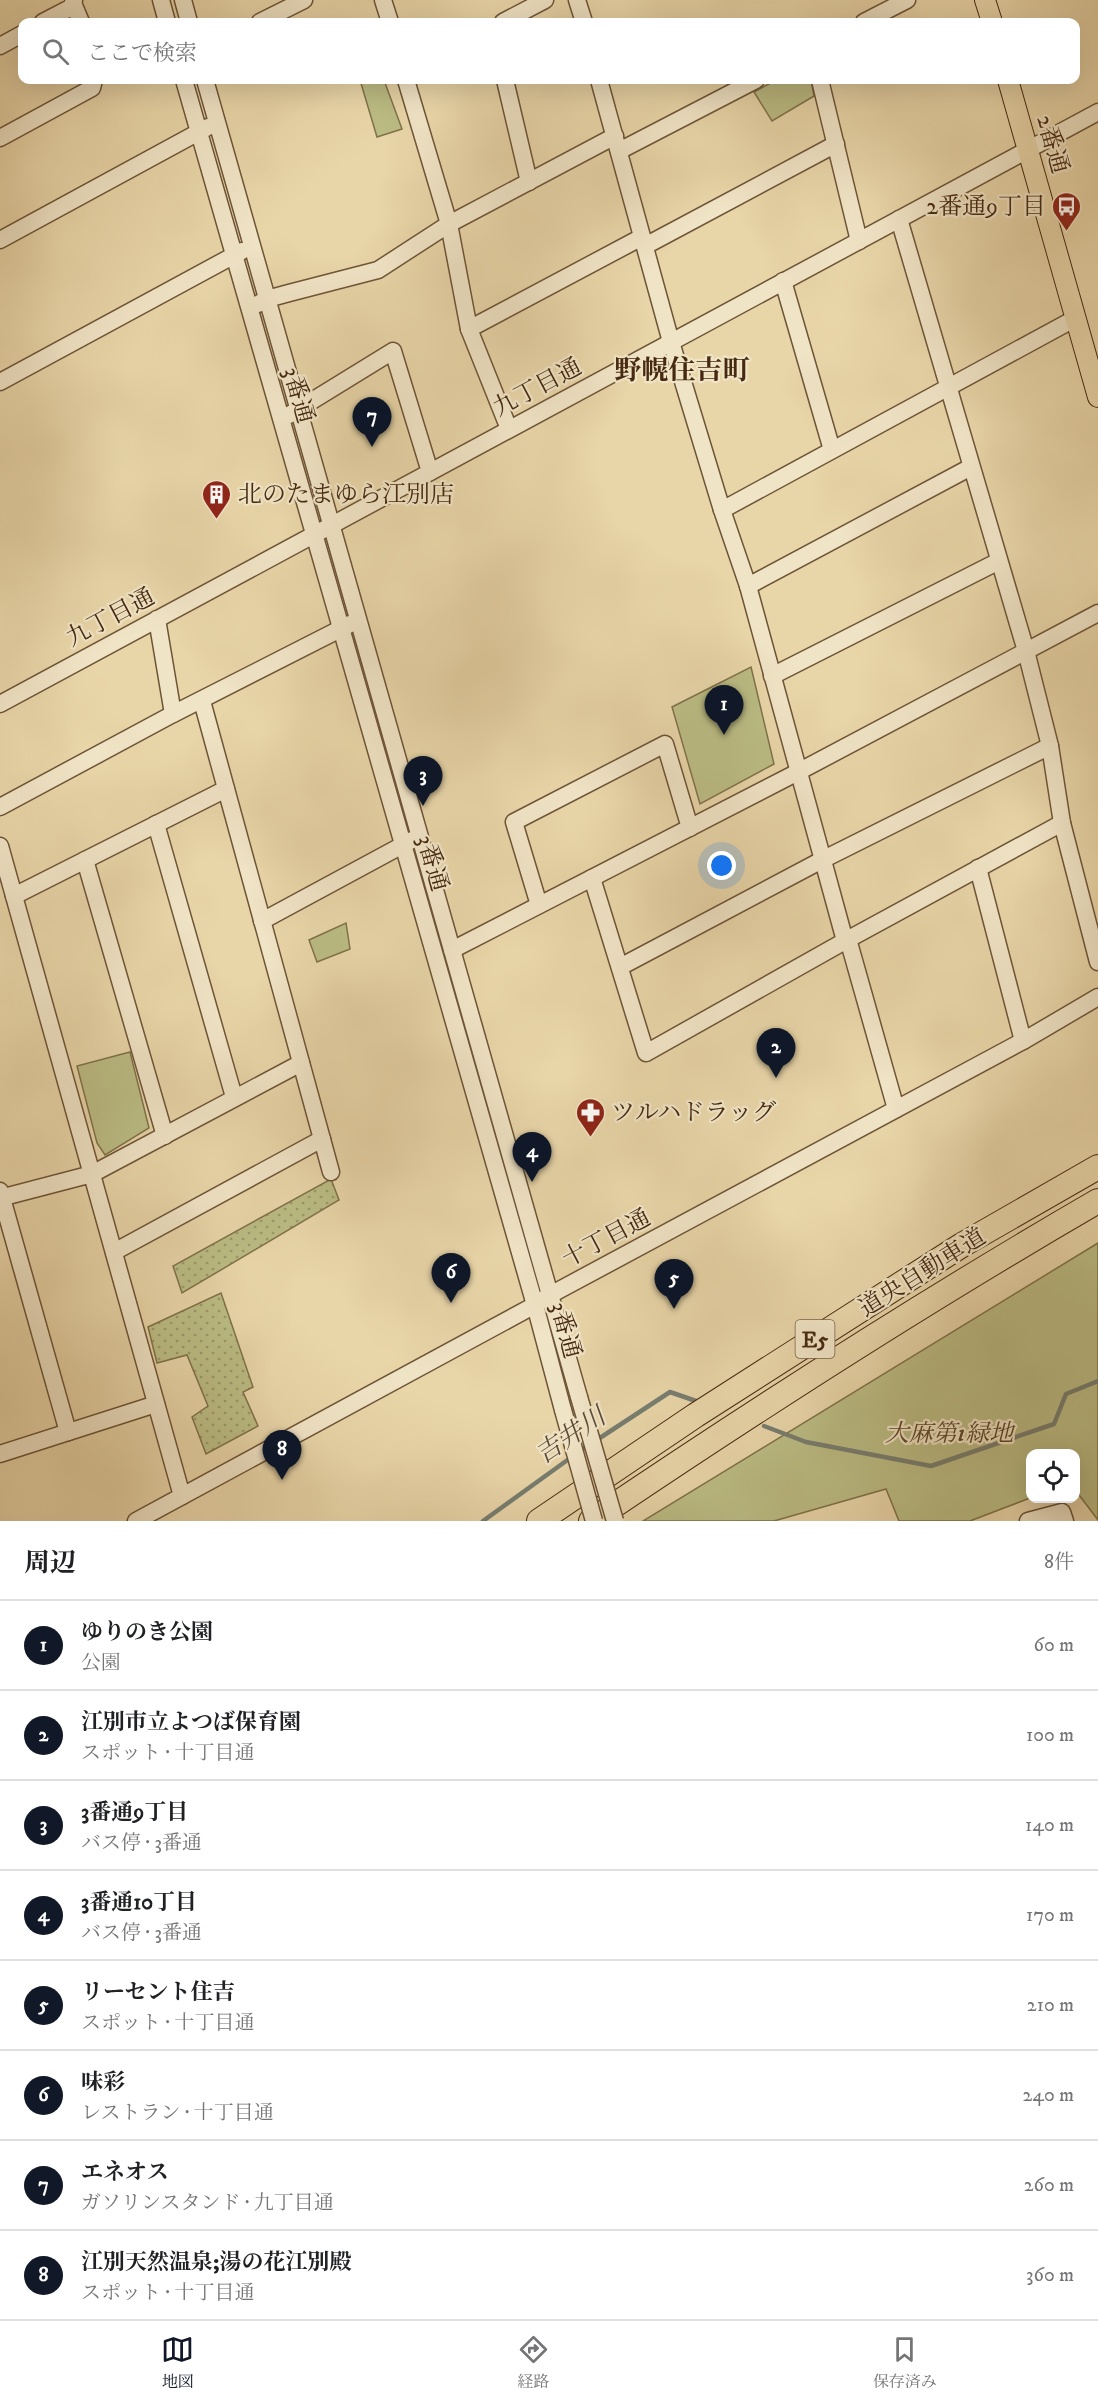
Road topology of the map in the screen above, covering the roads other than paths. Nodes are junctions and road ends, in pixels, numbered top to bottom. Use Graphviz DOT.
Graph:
graph roads {
  1 [pos="161,0"];
  2 [pos="183,0"];
  3 [pos="304,0"];
  4 [pos="383,0"];
  5 [pos="545,0"];
  6 [pos="577,0"];
  7 [pos="907,0"];
  8 [pos="985,0"];
  9 [pos="74,2"];
  10 [pos="51,18"];
  11 [pos="80,18"];
  12 [pos="166,18"];
  13 [pos="188,18"];
  14 [pos="268,18"];
  15 [pos="389,18"];
  16 [pos="511,18"];
  17 [pos="583,18"];
  18 [pos="872,18"];
  19 [pos="991,18"];
  20 [pos="18,36"];
  21 [pos="0,46"];
  22 [pos="93,84"];
  23 [pos="185,84"];
  24 [pos="206,84"];
  25 [pos="407,84"];
  26 [pos="506,84"];
  27 [pos="600,84"];
  28 [pos="747,84"];
  29 [pos="821,84"];
  30 [pos="1009,84"];
  31 [pos="1098,112"];
  32 [pos="217,122"];
  33 [pos="199,132"];
  34 [pos="0,138"];
  35 [pos="617,144"];
  36 [pos="836,144"];
  37 [pos="1028,150"];
  38 [pos="529,182"];
  39 [pos="899,219"];
  40 [pos="449,224"];
  41 [pos="0,240"];
  42 [pos="644,241"];
  43 [pos="859,241"];
  44 [pos="252,245"];
  45 [pos="234,255"];
  46 [pos="783,281"];
  47 [pos="267,299"];
  48 [pos="249,309"];
  49 [pos="1076,318"];
  50 [pos="469,329"];
  51 [pos="671,342"];
  52 [pos="0,382"];
  53 [pos="947,387"];
  54 [pos="1098,396"];
  55 [pos="298,409"];
  56 [pos="281,421"];
  57 [pos="509,429"];
  58 [pos="832,450"];
  59 [pos="971,467"];
  60 [pos="430,472"];
  61 [pos="722,510"];
  62 [pos="331,525"];
  63 [pos="314,535"];
  64 [pos="999,561"];
  65 [pos="748,586"];
  66 [pos="1098,613"];
  67 [pos="157,619"];
  68 [pos="358,621"];
  69 [pos="341,628"];
  70 [pos="1026,651"];
  71 [pos="772,676"];
  72 [pos="201,701"];
  73 [pos="0,704"];
  74 [pos="173,714"];
  75 [pos="1050,747"];
  76 [pos="798,772"];
  77 [pos="226,789"];
  78 [pos="0,807"];
  79 [pos="1062,823"];
  80 [pos="156,824"];
  81 [pos="690,828"];
  82 [pos="419,836"];
  83 [pos="403,845"];
  84 [pos="0,846"];
  85 [pos="85,860"];
  86 [pos="822,860"];
  87 [pos="978,868"];
  88 [pos="592,878"];
  89 [pos="14,896"];
  90 [pos="539,905"];
  91 [pos="262,921"];
  92 [pos="846,940"];
  93 [pos="452,950"];
  94 [pos="1098,962"];
  95 [pos="620,967"];
  96 [pos="1098,997"];
  97 [pos="1023,1041"];
  98 [pos="301,1063"];
  99 [pos="234,1097"];
  100 [pos="896,1109"];
  101 [pos="165,1136"];
  102 [pos="322,1139"];
  103 [pos="1098,1167"];
  104 [pos="331,1172"];
  105 [pos="92,1174"];
  106 [pos="1,1196"];
  107 [pos="1098,1201"];
  108 [pos="114,1252"];
  109 [pos="550,1295"];
  110 [pos="535,1305"];
  111 [pos="156,1404"];
  112 [pos="68,1432"];
  113 [pos="0,1454"];
  114 [pos="182,1496"];
  115 [pos="136,1521"];
  116 [pos="539,1521"];
  117 [pos="593,1521"];
  118 [pos="615,1521"];
  119 [pos="1028,1521"];
  120 [pos="1065,1521"];
  1 -- 12 [label="street"];
  2 -- 13 [label="street"];
  3 -- 14 [label="street"];
  4 -- 15 [label="street"];
  5 -- 16 [label="street"];
  6 -- 17 [label="street"];
  7 -- 18 [label="street"];
  8 -- 19 [label="main road"];
  9 -- 10 [label="street"];
  9 -- 11 [label="street"];
  20 -- 21 [label="street"];
  22 -- 34 [label="street"];
  23 -- 33 [label="street, 3番通"];
  24 -- 32 [label="street, 3番通"];
  25 -- 40 [label="street"];
  26 -- 38 [label="street"];
  27 -- 35 [label="street"];
  28 -- 35 [label="street"];
  29 -- 36 [label="street"];
  30 -- 37 [label="main road, 2番通"];
  31 -- 37 [label="street, 九丁目通"];
  32 -- 33 [label="street"];
  32 -- 44 [label="street, 3番通"];
  33 -- 41 [label="street"];
  33 -- 45 [label="street, 3番通"];
  35 -- 38 [label="street"];
  35 -- 42 [label="street"];
  36 -- 42 [label="street"];
  36 -- 43 [label="street"];
  37 -- 39 [label="street, 九丁目通"];
  37 -- 49 [label="main road, 2番通"];
  38 -- 40 [label="street"];
  39 -- 43 [label="street, 九丁目通"];
  39 -- 53 [label="street"];
  40 -- 47 [label="street"];
  40 -- 50 [label="street"];
  42 -- 50 [label="street"];
  42 -- 51 [label="street"];
  43 -- 46 [label="street, 九丁目通"];
  44 -- 45 [label="street"];
  44 -- 47 [label="street, 3番通"];
  45 -- 48 [label="street, 3番通"];
  45 -- 52 [label="street"];
  46 -- 51 [label="street, 九丁目通"];
  46 -- 58 [label="street"];
  47 -- 48 [label="street"];
  47 -- 55 [label="street, 3番通"];
  48 -- 56 [label="street, 3番通"];
  49 -- 53 [label="street"];
  49 -- 54 [label="main road, 2番通"];
  50 -- 57 [label="street"];
  51 -- 57 [label="street, 九丁目通"];
  51 -- 61 [label="street"];
  53 -- 58 [label="street"];
  53 -- 59 [label="street"];
  55 -- 56 [label="street"];
  55 -- 60 [label="street"];
  55 -- 62 [label="street, 3番通"];
  56 -- 63 [label="street, 3番通"];
  57 -- 60 [label="street, 九丁目通"];
  58 -- 61 [label="street"];
  59 -- 64 [label="street"];
  59 -- 65 [label="street"];
  60 -- 62 [label="street, 九丁目通"];
  61 -- 65 [label="street"];
  62 -- 63 [label="street, 九丁目通"];
  62 -- 68 [label="street, 3番通"];
  63 -- 67 [label="street, 九丁目通"];
  63 -- 69 [label="street, 3番通"];
  64 -- 70 [label="street"];
  64 -- 71 [label="street"];
  65 -- 71 [label="street"];
  66 -- 70 [label="street"];
  67 -- 73 [label="street, 九丁目通"];
  67 -- 74 [label="street"];
  68 -- 69 [label="street"];
  68 -- 82 [label="street, 3番通"];
  69 -- 72 [label="street"];
  69 -- 83 [label="street, 3番通"];
  70 -- 75 [label="street"];
  70 -- 76 [label="street"];
  71 -- 76 [label="street"];
  72 -- 74 [label="street"];
  72 -- 77 [label="street"];
  74 -- 78 [label="street"];
  75 -- 79 [label="street"];
  75 -- 86 [label="street"];
  76 -- 81 [label="street"];
  76 -- 86 [label="street"];
  77 -- 80 [label="street"];
  77 -- 91 [label="street"];
  79 -- 87 [label="street"];
  79 -- 94 [label="street"];
  80 -- 85 [label="street"];
  80 -- 99 [label="street"];
  81 -- 88 [label="street"];
  81 -- 90 [label="street"];
  82 -- 83 [label="street"];
  82 -- 93 [label="street, 3番通"];
  83 -- 91 [label="street"];
  83 -- 110 [label="street, 3番通"];
  84 -- 89 [label="street"];
  85 -- 89 [label="street"];
  85 -- 101 [label="street"];
  86 -- 92 [label="street"];
  86 -- 95 [label="street"];
  87 -- 92 [label="street"];
  87 -- 97 [label="street"];
  88 -- 90 [label="street"];
  88 -- 95 [label="street"];
  89 -- 105 [label="street"];
  90 -- 93 [label="street"];
  91 -- 98 [label="street"];
  92 -- 95 [label="street"];
  92 -- 100 [label="street"];
  93 -- 109 [label="street, 3番通"];
  96 -- 97 [label="street, 十丁目通"];
  97 -- 100 [label="street, 十丁目通"];
  98 -- 99 [label="street"];
  98 -- 102 [label="street"];
  99 -- 101 [label="street"];
  100 -- 109 [label="street, 十丁目通"];
  101 -- 105 [label="street"];
  102 -- 104 [label="street"];
  102 -- 108 [label="street"];
  103 -- 116 [label="highway, 道央自動車道 / E5"];
  105 -- 106 [label="street"];
  105 -- 108 [label="street"];
  106 -- 112 [label="street"];
  107 -- 117 [label="highway, 道央自動車道 / E5"];
  108 -- 111 [label="street"];
  109 -- 110 [label="street, 十丁目通"];
  109 -- 118 [label="street, 3番通, bridge"];
  110 -- 114 [label="street, 十丁目通"];
  110 -- 117 [label="street, 3番通, bridge"];
  111 -- 112 [label="street"];
  111 -- 114 [label="street"];
  112 -- 113 [label="street"];
  114 -- 115 [label="street, 十丁目通"];
  119 -- 120 [label="street"];
}
